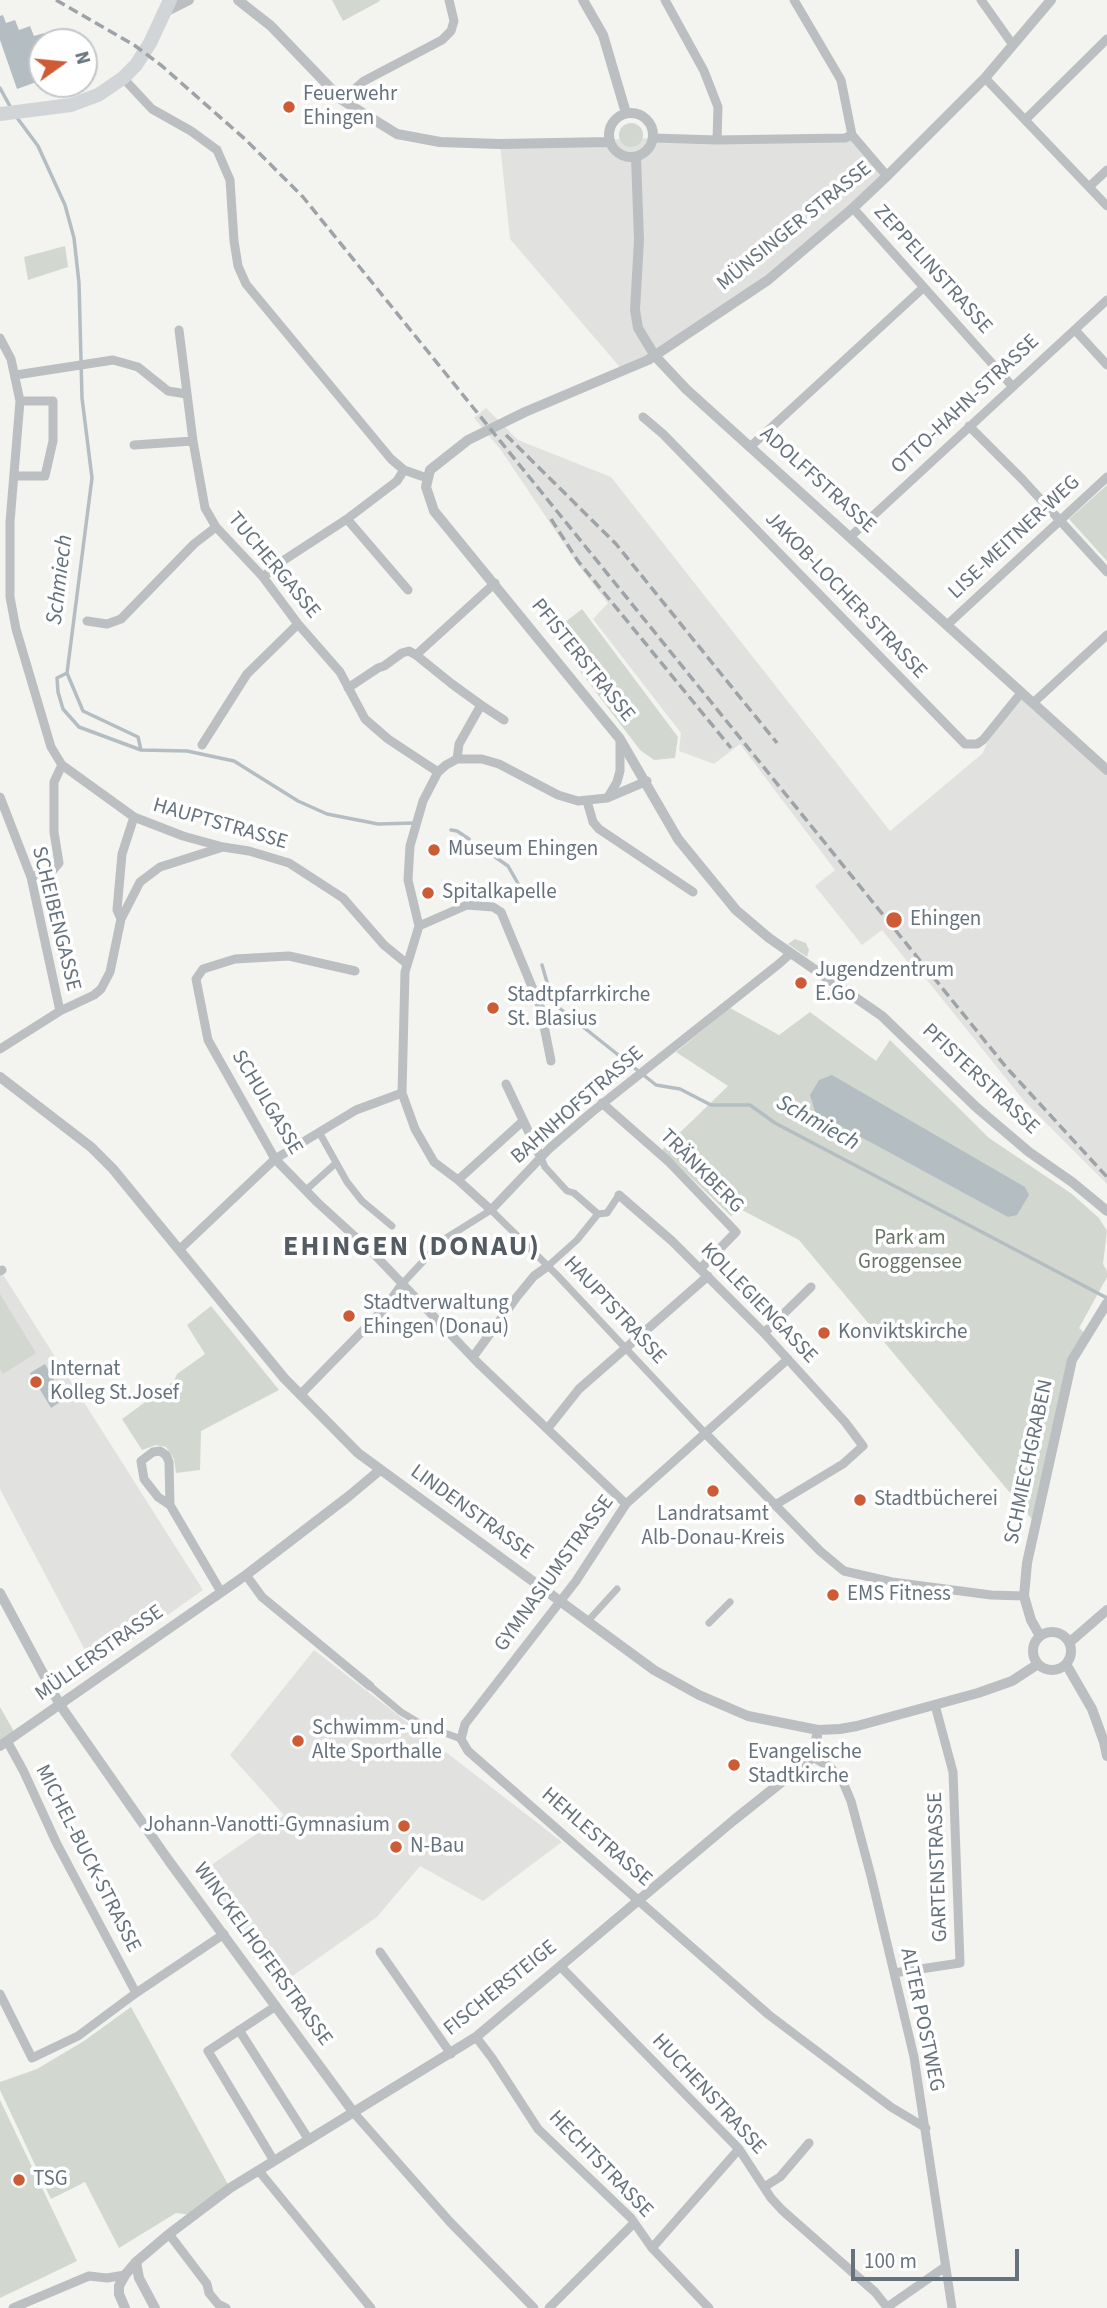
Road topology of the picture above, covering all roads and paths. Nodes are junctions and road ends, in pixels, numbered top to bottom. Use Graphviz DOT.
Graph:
graph roads {
  1 [pos="189,0"];
  2 [pos="238,0"];
  3 [pos="449,0"];
  4 [pos="583,0"];
  5 [pos="665,0"];
  6 [pos="794,0"];
  7 [pos="981,0"];
  8 [pos="1051,0"];
  9 [pos="167,6"];
  10 [pos="1107,39"];
  11 [pos="1013,46"];
  12 [pos="123,78"];
  13 [pos="985,78"];
  14 [pos="342,100"];
  15 [pos="626,113"];
  16 [pos="0,114"];
  17 [pos="1026,120"];
  18 [pos="852,135"];
  19 [pos="653,138"];
  20 [pos="717,140"];
  21 [pos="610,142"];
  22 [pos="636,157"];
  23 [pos="1107,170"];
  24 [pos="887,176"];
  25 [pos="1090,186"];
  26 [pos="1107,206"];
  27 [pos="853,208"];
  28 [pos="923,288"];
  29 [pos="1107,300"];
  30 [pos="179,330"];
  31 [pos="1075,330"];
  32 [pos="0,338"];
  33 [pos="655,356"];
  34 [pos="1107,365"];
  35 [pos="16,375"];
  36 [pos="1013,387"];
  37 [pos="186,394"];
  38 [pos="20,401"];
  39 [pos="643,417"];
  40 [pos="969,426"];
  41 [pos="193,442"];
  42 [pos="134,445"];
  43 [pos="750,447"];
  44 [pos="404,470"];
  45 [pos="14,476"];
  46 [pos="1107,477"];
  47 [pos="426,478"];
  48 [pos="348,519"];
  49 [pos="1060,520"];
  50 [pos="216,527"];
  51 [pos="850,537"];
  52 [pos="1107,572"];
  53 [pos="263,577"];
  54 [pos="495,583"];
  55 [pos="408,590"];
  56 [pos="87,621"];
  57 [pos="298,624"];
  58 [pos="947,625"];
  59 [pos="1107,635"];
  60 [pos="416,655"];
  61 [pos="348,688"];
  62 [pos="1021,693"];
  63 [pos="1032,703"];
  64 [pos="481,705"];
  65 [pos="504,720"];
  66 [pos="620,739"];
  67 [pos="202,745"];
  68 [pos="457,760"];
  69 [pos="62,765"];
  70 [pos="1107,770"];
  71 [pos="438,772"];
  72 [pos="646,782"];
  73 [pos="0,797"];
  74 [pos="607,798"];
  75 [pos="587,801"];
  76 [pos="134,817"];
  77 [pos="222,847"];
  78 [pos="31,877"];
  79 [pos="693,892"];
  80 [pos="121,919"];
  81 [pos="419,926"];
  82 [pos="791,953"];
  83 [pos="406,963"];
  84 [pos="355,971"];
  85 [pos="60,1011"];
  86 [pos="0,1049"];
  87 [pos="551,1061"];
  88 [pos="0,1077"];
  89 [pos="506,1084"];
  90 [pos="402,1093"];
  91 [pos="602,1103"];
  92 [pos="523,1121"];
  93 [pos="319,1132"];
  94 [pos="541,1158"];
  95 [pos="275,1159"];
  96 [pos="336,1163"];
  97 [pos="458,1180"];
  98 [pos="306,1190"];
  99 [pos="619,1195"];
  100 [pos="491,1210"];
  101 [pos="1107,1211"];
  102 [pos="598,1214"];
  103 [pos="392,1226"];
  104 [pos="180,1249"];
  105 [pos="548,1266"];
  106 [pos="704,1273"];
  107 [pos="402,1284"];
  108 [pos="811,1287"];
  109 [pos="1104,1307"];
  110 [pos="764,1333"];
  111 [pos="625,1349"];
  112 [pos="472,1357"];
  113 [pos="788,1359"];
  114 [pos="300,1395"];
  115 [pos="548,1428"];
  116 [pos="704,1432"];
  117 [pos="380,1470"];
  118 [pos="626,1504"];
  119 [pos="170,1505"];
  120 [pos="775,1505"];
  121 [pos="246,1575"];
  122 [pos="617,1589"];
  123 [pos="221,1592"];
  124 [pos="0,1593"];
  125 [pos="1024,1596"];
  126 [pos="560,1601"];
  127 [pos="730,1602"];
  128 [pos="1107,1610"];
  129 [pos="587,1622"];
  130 [pos="709,1623"];
  131 [pos="1040,1636"];
  132 [pos="1070,1642"];
  133 [pos="1038,1664"];
  134 [pos="1066,1664"];
  135 [pos="370,1686"];
  136 [pos="935,1705"];
  137 [pos="60,1706"];
  138 [pos="818,1730"];
  139 [pos="461,1739"];
  140 [pos="3,1744"];
  141 [pos="1107,1750"];
  142 [pos="1107,1756"];
  143 [pos="813,1757"];
  144 [pos="640,1899"];
  145 [pos="224,1934"];
  146 [pos="380,1952"];
  147 [pos="560,1966"];
  148 [pos="894,1973"];
  149 [pos="136,1993"];
  150 [pos="0,1994"];
  151 [pos="276,2006"];
  152 [pos="239,2030"];
  153 [pos="476,2037"];
  154 [pos="451,2054"];
  155 [pos="354,2113"];
  156 [pos="926,2129"];
  157 [pos="309,2140"];
  158 [pos="809,2143"];
  159 [pos="739,2149"];
  160 [pos="274,2161"];
  161 [pos="259,2171"];
  162 [pos="764,2187"];
  163 [pos="634,2223"];
  164 [pos="169,2234"];
  165 [pos="652,2248"];
  166 [pos="136,2262"];
  167 [pos="945,2267"];
  168 [pos="125,2275"];
  169 [pos="887,2307"];
  170 [pos="13,2308"];
  171 [pos="125,2308"];
  172 [pos="155,2308"];
  173 [pos="226,2308"];
  174 [pos="371,2308"];
  175 [pos="534,2308"];
  176 [pos="549,2308"];
  177 [pos="709,2308"];
  178 [pos="952,2308"];
  1 -- 9 [label="street"];
  2 -- 14 [label="street"];
  3 -- 14 [label="street"];
  4 -- 15 [label="street"];
  5 -- 20 [label="street"];
  6 -- 18 [label="street"];
  7 -- 11 [label="street"];
  8 -- 11 [label="street, MÜNSINGER STRASSE"];
  9 -- 12 [label="main road"];
  10 -- 17 [label="street"];
  11 -- 13 [label="street, MÜNSINGER STRASSE"];
  12 -- 16 [label="main road"];
  12 -- 44 [label="street"];
  13 -- 17 [label="street"];
  13 -- 24 [label="street, MÜNSINGER STRASSE"];
  14 -- 21 [label="street"];
  15 -- 19 [label="street"];
  15 -- 21 [label="street"];
  17 -- 25 [label="street"];
  18 -- 20 [label="street"];
  18 -- 24 [label="street"];
  19 -- 20 [label="street"];
  19 -- 22 [label="street"];
  21 -- 22 [label="street"];
  22 -- 33 [label="street, ADOLFFSTRASSE"];
  23 -- 25 [label="street"];
  24 -- 27 [label="street, MÜNSINGER STRASSE"];
  25 -- 26 [label="street"];
  27 -- 28 [label="street, ZEPPELINSTRASSE"];
  27 -- 33 [label="street, MÜNSINGER STRASSE"];
  28 -- 36 [label="street, ZEPPELINSTRASSE"];
  28 -- 43 [label="street"];
  29 -- 31 [label="street, OTTO-HAHN-STRASSE"];
  30 -- 37 [label="street, TUCHERGASSE"];
  31 -- 34 [label="street"];
  31 -- 36 [label="street, OTTO-HAHN-STRASSE"];
  32 -- 35 [label="street, HAUPTSTRASSE"];
  33 -- 43 [label="street, ADOLFFSTRASSE"];
  33 -- 47 [label="street, MÜNSINGER STRASSE"];
  35 -- 37 [label="street"];
  35 -- 38 [label="street, HAUPTSTRASSE"];
  36 -- 40 [label="street, OTTO-HAHN-STRASSE"];
  37 -- 41 [label="street, TUCHERGASSE"];
  38 -- 45 [label="street, HAUPTSTRASSE"];
  38 -- 45 [label="street"];
  39 -- 62 [label="street, JAKOB-LOCHER-STRASSE"];
  40 -- 49 [label="street"];
  40 -- 51 [label="street, OTTO-HAHN-STRASSE"];
  41 -- 42 [label="street"];
  41 -- 50 [label="street, TUCHERGASSE"];
  43 -- 51 [label="street, ADOLFFSTRASSE"];
  44 -- 47 [label="street"];
  44 -- 48 [label="street"];
  45 -- 69 [label="street, HAUPTSTRASSE"];
  46 -- 49 [label="street, LISE-MEITNER-WEG"];
  47 -- 54 [label="street, PFISTERSTRASSE"];
  48 -- 53 [label="street"];
  48 -- 55 [label="street"];
  49 -- 52 [label="street"];
  49 -- 58 [label="street, LISE-MEITNER-WEG"];
  50 -- 53 [label="street, TUCHERGASSE"];
  50 -- 56 [label="street"];
  51 -- 58 [label="street, ADOLFFSTRASSE"];
  53 -- 57 [label="street, TUCHERGASSE"];
  54 -- 60 [label="street"];
  54 -- 66 [label="street, PFISTERSTRASSE"];
  57 -- 61 [label="street, TUCHERGASSE"];
  57 -- 67 [label="street"];
  58 -- 62 [label="street, ADOLFFSTRASSE"];
  59 -- 63 [label="street"];
  60 -- 61 [label="street"];
  60 -- 64 [label="street"];
  61 -- 71 [label="street, TUCHERGASSE"];
  62 -- 63 [label="street, ADOLFFSTRASSE"];
  63 -- 70 [label="street, ADOLFFSTRASSE"];
  64 -- 65 [label="street"];
  64 -- 68 [label="street"];
  66 -- 72 [label="street, PFISTERSTRASSE"];
  66 -- 74 [label="street"];
  68 -- 71 [label="street"];
  68 -- 75 [label="street"];
  69 -- 76 [label="street, HAUPTSTRASSE"];
  69 -- 78 [label="street"];
  71 -- 81 [label="street"];
  72 -- 74 [label="street"];
  72 -- 82 [label="street, PFISTERSTRASSE"];
  73 -- 78 [label="street, SCHEIBENGASSE"];
  74 -- 75 [label="street"];
  75 -- 79 [label="street"];
  76 -- 77 [label="street, HAUPTSTRASSE"];
  76 -- 80 [label="street"];
  77 -- 80 [label="street"];
  77 -- 83 [label="street, HAUPTSTRASSE"];
  78 -- 85 [label="street, SCHEIBENGASSE"];
  80 -- 85 [label="street"];
  81 -- 83 [label="street"];
  81 -- 87 [label="street"];
  82 -- 91 [label="street, BAHNHOFSTRASSE"];
  82 -- 101 [label="street, PFISTERSTRASSE"];
  83 -- 90 [label="street, HAUPTSTRASSE"];
  84 -- 95 [label="street, SCHULGASSE"];
  85 -- 86 [label="street"];
  88 -- 104 [label="street, LINDENSTRASSE"];
  89 -- 92 [label="street"];
  90 -- 93 [label="street"];
  90 -- 97 [label="street, HAUPTSTRASSE"];
  91 -- 94 [label="street, BAHNHOFSTRASSE"];
  91 -- 106 [label="street, TRÄNKBERG"];
  92 -- 94 [label="street"];
  92 -- 97 [label="street"];
  93 -- 95 [label="street"];
  93 -- 96 [label="street"];
  94 -- 100 [label="street, BAHNHOFSTRASSE"];
  94 -- 102 [label="street"];
  95 -- 98 [label="street, SCHULGASSE"];
  95 -- 104 [label="street"];
  96 -- 98 [label="street"];
  96 -- 103 [label="street"];
  97 -- 100 [label="street, HAUPTSTRASSE"];
  98 -- 107 [label="street, SCHULGASSE"];
  99 -- 102 [label="street"];
  99 -- 106 [label="street, KOLLEGIENGASSE"];
  100 -- 105 [label="street, HAUPTSTRASSE"];
  100 -- 107 [label="street"];
  102 -- 105 [label="street"];
  104 -- 114 [label="street, LINDENSTRASSE"];
  105 -- 111 [label="street, HAUPTSTRASSE"];
  105 -- 112 [label="street"];
  106 -- 110 [label="street, KOLLEGIENGASSE"];
  106 -- 111 [label="street"];
  107 -- 112 [label="street, SCHULGASSE"];
  107 -- 114 [label="street"];
  108 -- 110 [label="street"];
  109 -- 125 [label="street, SCHMIECHGRABEN"];
  110 -- 113 [label="street, KOLLEGIENGASSE"];
  111 -- 115 [label="street"];
  111 -- 116 [label="street, HAUPTSTRASSE"];
  112 -- 115 [label="street, SCHULGASSE"];
  113 -- 116 [label="street, GYMNASIUMSTRASSE"];
  113 -- 120 [label="street, KOLLEGIENGASSE"];
  114 -- 117 [label="street, LINDENSTRASSE"];
  115 -- 118 [label="street, SCHULGASSE"];
  116 -- 118 [label="street, GYMNASIUMSTRASSE"];
  116 -- 120 [label="street, HAUPTSTRASSE"];
  117 -- 121 [label="street, MÜLLERSTRASSE"];
  117 -- 126 [label="street, LINDENSTRASSE"];
  118 -- 126 [label="street, GYMNASIUMSTRASSE"];
  119 -- 119 [label="street"];
  119 -- 123 [label="street"];
  120 -- 125 [label="street, HAUPTSTRASSE"];
  121 -- 123 [label="street, MÜLLERSTRASSE"];
  121 -- 135 [label="street, HEHLESTRASSE"];
  122 -- 129 [label="street"];
  123 -- 137 [label="street, MÜLLERSTRASSE"];
  124 -- 137 [label="street, WINCKELHOFERSTRASSE"];
  125 -- 131 [label="street, SCHMIECHGRABEN"];
  126 -- 129 [label="street, LINDENSTRASSE"];
  126 -- 139 [label="street, GYMNASIUMSTRASSE"];
  127 -- 130 [label="street"];
  128 -- 132 [label="street"];
  129 -- 138 [label="street, LINDENSTRASSE"];
  131 -- 132 [label="street"];
  131 -- 133 [label="street"];
  132 -- 134 [label="street"];
  133 -- 134 [label="street"];
  133 -- 136 [label="street, LINDENSTRASSE"];
  134 -- 141 [label="street"];
  135 -- 139 [label="street, HEHLESTRASSE"];
  136 -- 138 [label="street, LINDENSTRASSE"];
  136 -- 148 [label="street, GARTENSTRASSE"];
  137 -- 140 [label="street, MÜLLERSTRASSE"];
  137 -- 145 [label="street, WINCKELHOFERSTRASSE"];
  138 -- 143 [label="street"];
  139 -- 144 [label="street, HEHLESTRASSE"];
  140 -- 149 [label="street, MICHEL-BUCK-STRASSE"];
  141 -- 142 [label="street"];
  143 -- 144 [label="street, FISCHERSTEIGE"];
  143 -- 148 [label="street, ALTER POSTWEG"];
  144 -- 147 [label="street, FISCHERSTEIGE"];
  144 -- 156 [label="street, HEHLESTRASSE"];
  145 -- 149 [label="street"];
  145 -- 151 [label="street, WINCKELHOFERSTRASSE"];
  146 -- 154 [label="street"];
  147 -- 153 [label="street, FISCHERSTEIGE"];
  147 -- 159 [label="street, HUCHENSTRASSE"];
  148 -- 156 [label="street, ALTER POSTWEG"];
  149 -- 150 [label="street"];
  151 -- 152 [label="street"];
  151 -- 155 [label="street, WINCKELHOFERSTRASSE"];
  152 -- 157 [label="street"];
  152 -- 160 [label="street"];
  153 -- 154 [label="street, FISCHERSTEIGE"];
  153 -- 163 [label="street, HECHTSTRASSE"];
  154 -- 155 [label="street, FISCHERSTEIGE"];
  155 -- 157 [label="street, FISCHERSTEIGE"];
  155 -- 175 [label="street, WINCKELHOFERSTRASSE"];
  156 -- 167 [label="street, ALTER POSTWEG"];
  157 -- 160 [label="street, FISCHERSTEIGE"];
  158 -- 162 [label="street"];
  159 -- 162 [label="street, HUCHENSTRASSE"];
  159 -- 165 [label="street"];
  160 -- 161 [label="street, FISCHERSTEIGE"];
  161 -- 164 [label="street, FISCHERSTEIGE"];
  161 -- 174 [label="street"];
  162 -- 169 [label="street, HUCHENSTRASSE"];
  163 -- 165 [label="street, HECHTSTRASSE"];
  163 -- 176 [label="street"];
  164 -- 166 [label="street, FISCHERSTEIGE"];
  164 -- 173 [label="street"];
  165 -- 177 [label="street, HECHTSTRASSE"];
  166 -- 168 [label="street, FISCHERSTEIGE"];
  166 -- 172 [label="street"];
  167 -- 169 [label="street"];
  167 -- 178 [label="street, ALTER POSTWEG"];
  168 -- 170 [label="street"];
  168 -- 171 [label="street"];
}
